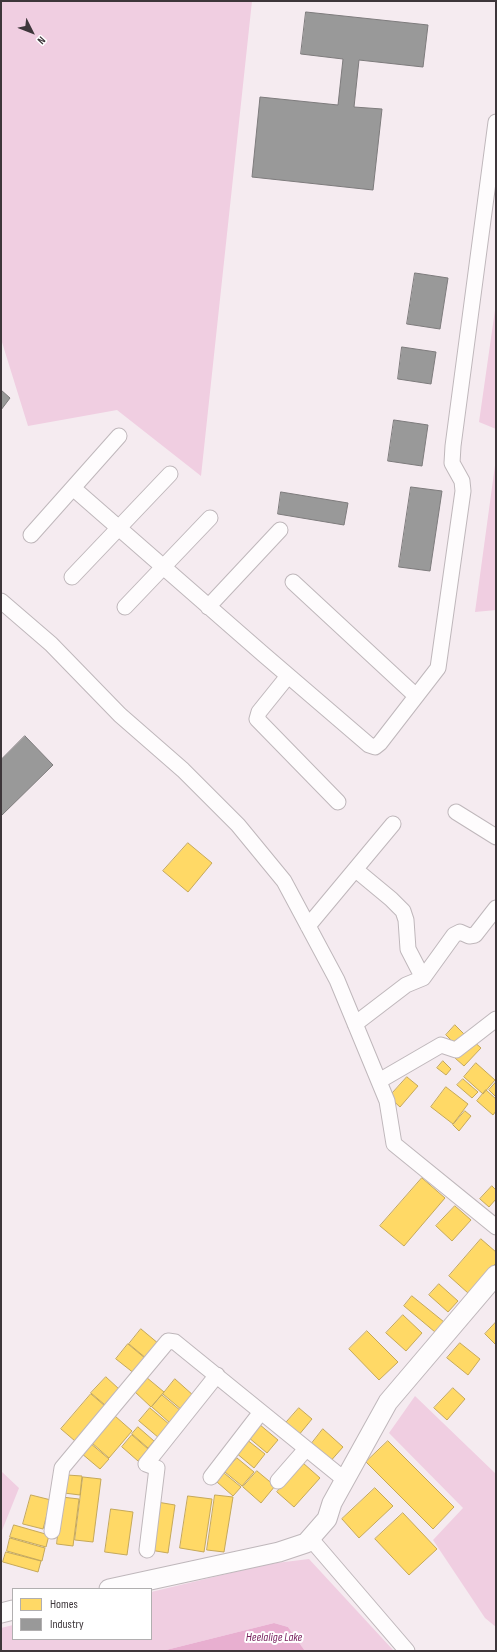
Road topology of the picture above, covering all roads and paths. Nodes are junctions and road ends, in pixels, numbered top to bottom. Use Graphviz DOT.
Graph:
graph roads {
  1 [pos="496,122"];
  2 [pos="119,436"];
  3 [pos="170,474"];
  4 [pos="73,488"];
  5 [pos="210,518"];
  6 [pos="118,528"];
  7 [pos="280,530"];
  8 [pos="31,535"];
  9 [pos="163,567"];
  10 [pos="72,577"];
  11 [pos="292,582"];
  12 [pos="1,601"];
  13 [pos="125,607"];
  14 [pos="208,607"];
  15 [pos="288,676"];
  16 [pos="416,696"];
  17 [pos="338,802"];
  18 [pos="456,812"];
  19 [pos="393,824"];
  20 [pos="496,837"];
  21 [pos="356,870"];
  22 [pos="496,908"];
  23 [pos="308,926"];
  24 [pos="423,978"];
  25 [pos="496,1019"];
  26 [pos="355,1024"];
  27 [pos="379,1081"];
  28 [pos="496,1227"];
  29 [pos="496,1275"];
  30 [pos="217,1375"];
  31 [pos="261,1412"];
  32 [pos="306,1449"];
  33 [pos="211,1477"];
  34 [pos="345,1480"];
  35 [pos="278,1481"];
  36 [pos="52,1531"];
  37 [pos="310,1538"];
  38 [pos="147,1550"];
  39 [pos="114,1588"];
  40 [pos="12,1610"];
  41 [pos="1,1614"];
  42 [pos="407,1651"];
  1 -- 16 [label="street"];
  2 -- 4 [label="street"];
  3 -- 6 [label="street"];
  4 -- 6 [label="street"];
  4 -- 8 [label="street"];
  5 -- 9 [label="street"];
  6 -- 9 [label="street"];
  6 -- 10 [label="street"];
  7 -- 14 [label="street"];
  9 -- 13 [label="street"];
  9 -- 14 [label="street"];
  11 -- 16 [label="street"];
  12 -- 23 [label="street"];
  14 -- 15 [label="street"];
  15 -- 16 [label="street"];
  15 -- 17 [label="street"];
  18 -- 20 [label="street"];
  19 -- 21 [label="street"];
  21 -- 23 [label="street"];
  21 -- 24 [label="street"];
  22 -- 24 [label="street"];
  23 -- 26 [label="street"];
  24 -- 26 [label="street"];
  25 -- 27 [label="street"];
  26 -- 27 [label="street"];
  27 -- 28 [label="street"];
  29 -- 34 [label="street"];
  30 -- 31 [label="street"];
  30 -- 36 [label="street"];
  30 -- 38 [label="street"];
  31 -- 32 [label="street"];
  31 -- 33 [label="street"];
  32 -- 34 [label="street"];
  32 -- 35 [label="street"];
  34 -- 37 [label="street"];
  37 -- 39 [label="street"];
  37 -- 42 [label="street"];
  40 -- 41 [label="street"];
}
